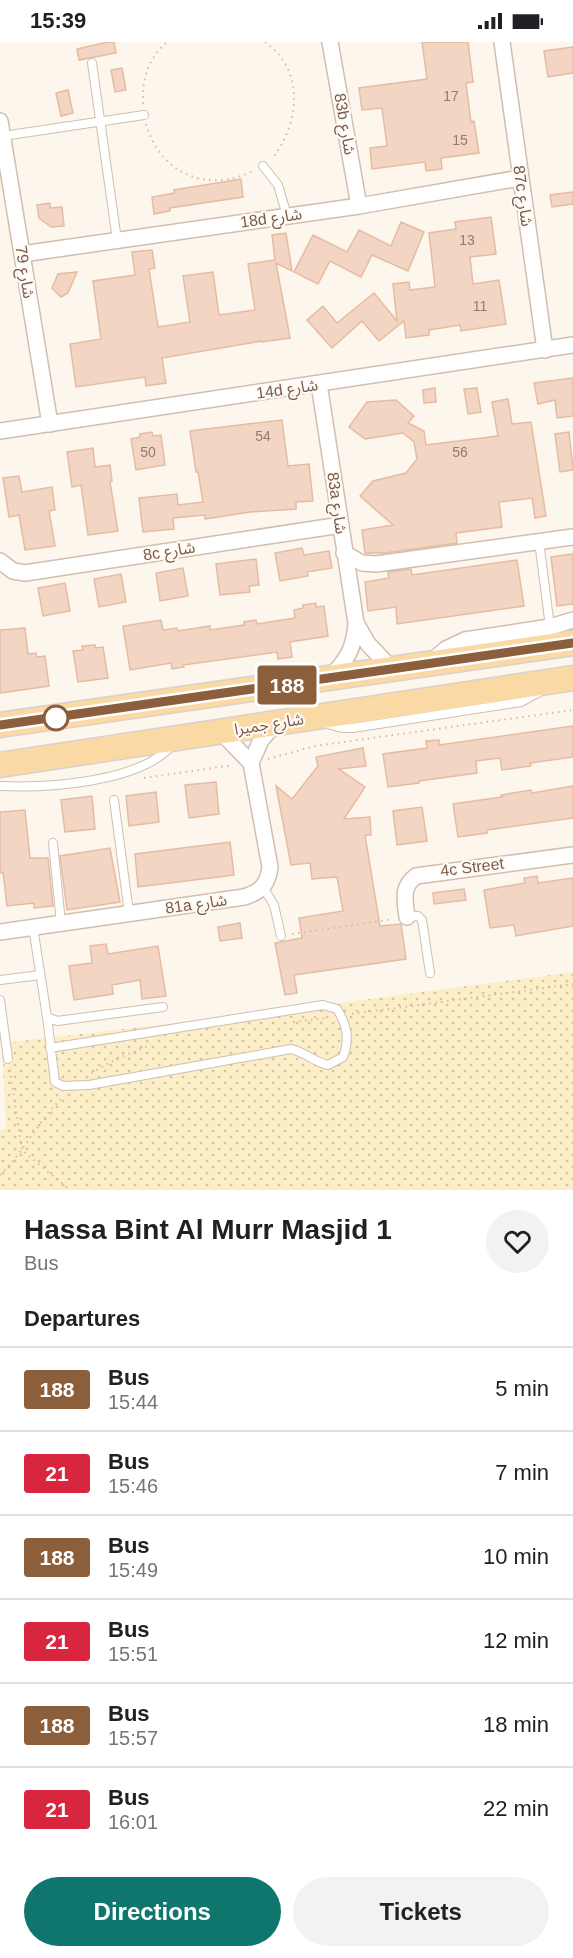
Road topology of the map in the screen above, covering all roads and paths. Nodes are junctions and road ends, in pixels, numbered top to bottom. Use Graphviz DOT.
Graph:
graph roads {
  1 [pos="167,42"];
  2 [pos="265,42"];
  3 [pos="330,42"];
  4 [pos="502,42"];
  5 [pos="92,63"];
  6 [pos="144,115"];
  7 [pos="100,121"];
  8 [pos="1,128"];
  9 [pos="263,166"];
  10 [pos="520,178"];
  11 [pos="360,206"];
  12 [pos="287,216"];
  13 [pos="117,240"];
  14 [pos="22,254"];
  15 [pos="573,345"];
  16 [pos="545,350"];
  17 [pos="319,384"];
  18 [pos="50,424"];
  19 [pos="0,431"];
  20 [pos="340,525"];
  21 [pos="573,537"];
  22 [pos="539,541"];
  23 [pos="344,554"];
  24 [pos="0,561"];
  25 [pos="573,620"];
  26 [pos="356,623"];
  27 [pos="550,627"];
  28 [pos="573,643"];
  29 [pos="428,664"];
  30 [pos="393,670"];
  31 [pos="329,679"];
  32 [pos="564,679"];
  33 [pos="573,710"];
  34 [pos="276,723"];
  35 [pos="0,725"];
  36 [pos="220,731"];
  37 [pos="179,738"];
  38 [pos="251,763"];
  39 [pos="0,765"];
  40 [pos="137,779"];
  41 [pos="0,786"];
  42 [pos="114,800"];
  43 [pos="53,843"];
  44 [pos="573,855"];
  45 [pos="263,887"];
  46 [pos="129,913"];
  47 [pos="407,916"];
  48 [pos="61,923"];
  49 [pos="33,927"];
  50 [pos="0,932"];
  51 [pos="281,936"];
  52 [pos="430,973"];
  53 [pos="40,975"];
  54 [pos="0,980"];
  55 [pos="0,1000"];
  56 [pos="164,1007"];
  57 [pos="47,1017"];
  58 [pos="50,1048"];
  59 [pos="8,1059"];
  60 [pos="70,1190"];
  1 -- 6 [label="path"];
  2 -- 9 [label="path"];
  3 -- 11 [label="street, 83b شارع"];
  4 -- 10 [label="street, 87c شارع"];
  5 -- 7 [label="lane"];
  6 -- 7 [label="lane"];
  6 -- 9 [label="path"];
  7 -- 8 [label="lane"];
  7 -- 13 [label="lane"];
  8 -- 14 [label="street, شارع 79"];
  9 -- 12 [label="lane"];
  10 -- 11 [label="street, 18d شارع"];
  10 -- 16 [label="street, 87c شارع"];
  11 -- 12 [label="street, 18d شارع"];
  12 -- 13 [label="street, 18d شارع"];
  13 -- 14 [label="street, 18d شارع"];
  14 -- 18 [label="street, شارع 79"];
  15 -- 16 [label="street, 14d شارع"];
  16 -- 17 [label="street, 14d شارع"];
  17 -- 18 [label="street, 14d شارع"];
  17 -- 20 [label="street, 83a شارع"];
  18 -- 19 [label="street, 14d شارع"];
  20 -- 23 [label="street, 83a شارع"];
  20 -- 24 [label="street, 8c شارع"];
  21 -- 22 [label="street"];
  22 -- 23 [label="street"];
  22 -- 27 [label="lane"];
  23 -- 26 [label="street, 83a شارع"];
  25 -- 27 [label="street"];
  26 -- 30 [label="street, 83a شارع"];
  26 -- 31 [label="street, 83a شارع"];
  27 -- 29 [label="street"];
  28 -- 29 [label="main road"];
  29 -- 30 [label="main road"];
  30 -- 31 [label="main road"];
  31 -- 35 [label="main road"];
  32 -- 34 [label="main road, شارع جميرا"];
  33 -- 38 [label="path"];
  34 -- 36 [label="main road, شارع جميرا"];
  34 -- 38 [label="street"];
  36 -- 37 [label="main road, شارع جميرا"];
  36 -- 38 [label="street"];
  37 -- 39 [label="main road, شارع جميرا"];
  37 -- 41 [label="lane"];
  38 -- 40 [label="path"];
  38 -- 45 [label="street"];
  42 -- 46 [label="lane"];
  43 -- 48 [label="lane"];
  44 -- 47 [label="street, 4c Street"];
  45 -- 46 [label="street, 81a شارع"];
  45 -- 51 [label="lane"];
  46 -- 48 [label="street, 81a شارع"];
  47 -- 51 [label="path"];
  47 -- 52 [label="lane"];
  48 -- 49 [label="street, 81a شارع"];
  49 -- 50 [label="street, 81a شارع"];
  49 -- 53 [label="lane"];
  53 -- 54 [label="lane"];
  53 -- 57 [label="lane"];
  55 -- 59 [label="lane"];
  56 -- 57 [label="lane"];
  57 -- 58 [label="lane"];
  58 -- 58 [label="lane"];
  59 -- 60 [label="path"];
}
